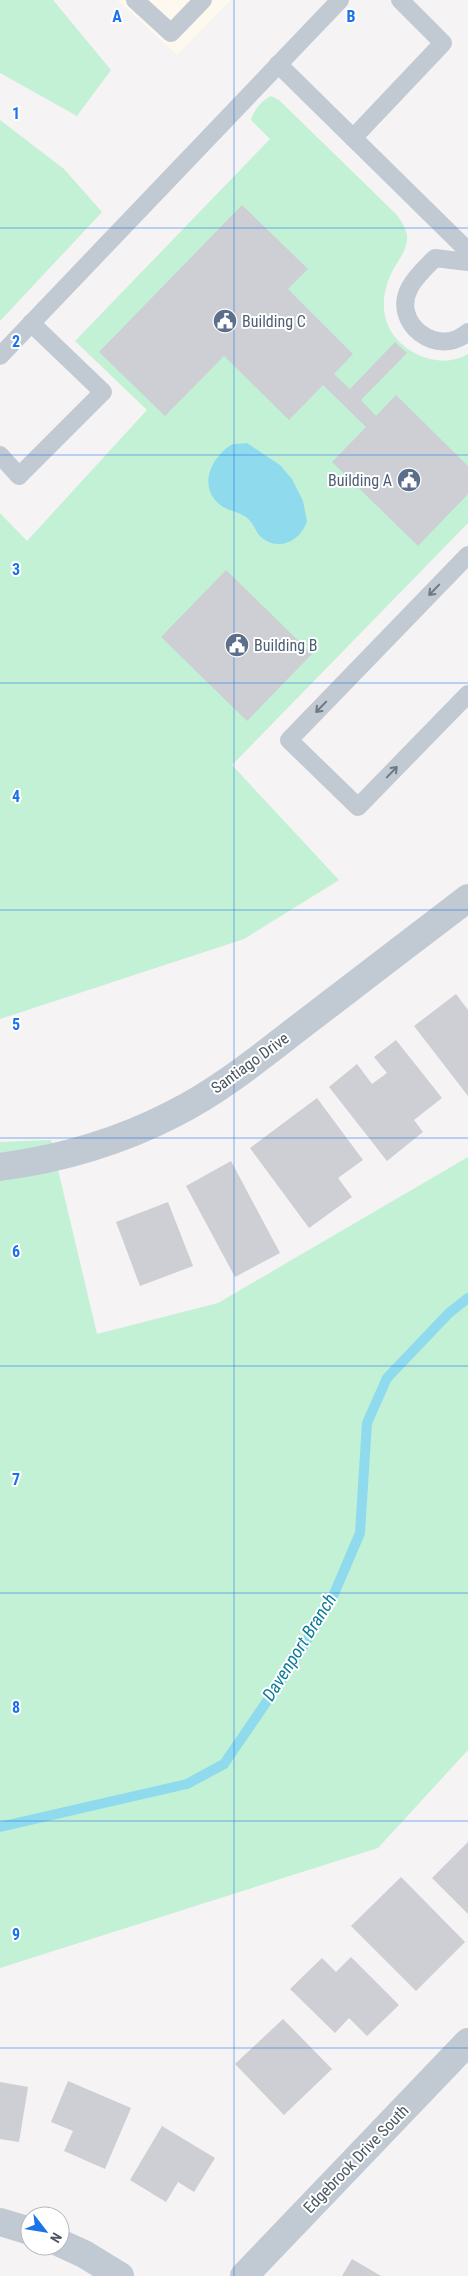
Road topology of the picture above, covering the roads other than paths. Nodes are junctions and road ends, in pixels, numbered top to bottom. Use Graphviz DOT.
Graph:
graph roads {
  1 [pos="135,0"];
  2 [pos="203,0"];
  3 [pos="340,0"];
  4 [pos="400,0"];
  5 [pos="278,64"];
  6 [pos="352,138"];
  7 [pos="468,251"];
  8 [pos="468,262"];
  9 [pos="31,323"];
  10 [pos="468,332"];
  11 [pos="0,356"];
  12 [pos="0,455"];
  13 [pos="468,556"];
  14 [pos="468,694"];
  15 [pos="468,898"];
  16 [pos="0,1167"];
  17 [pos="468,2042"];
  18 [pos="0,2222"];
  19 [pos="20,2228"];
  20 [pos="70,2248"];
  21 [pos="120,2276"];
  22 [pos="244,2276"];
  1 -- 2 [label="lane"];
  3 -- 5 [label="lane"];
  4 -- 6 [label="lane"];
  5 -- 6 [label="lane"];
  5 -- 9 [label="lane"];
  6 -- 7 [label="lane"];
  8 -- 10 [label="lane"];
  9 -- 11 [label="lane"];
  9 -- 12 [label="lane"];
  13 -- 14 [label="lane, one-way"];
  15 -- 16 [label="street, Santiago Drive"];
  17 -- 22 [label="street, Edgebrook Drive South"];
  18 -- 19 [label="street"];
  20 -- 21 [label="street"];
}
